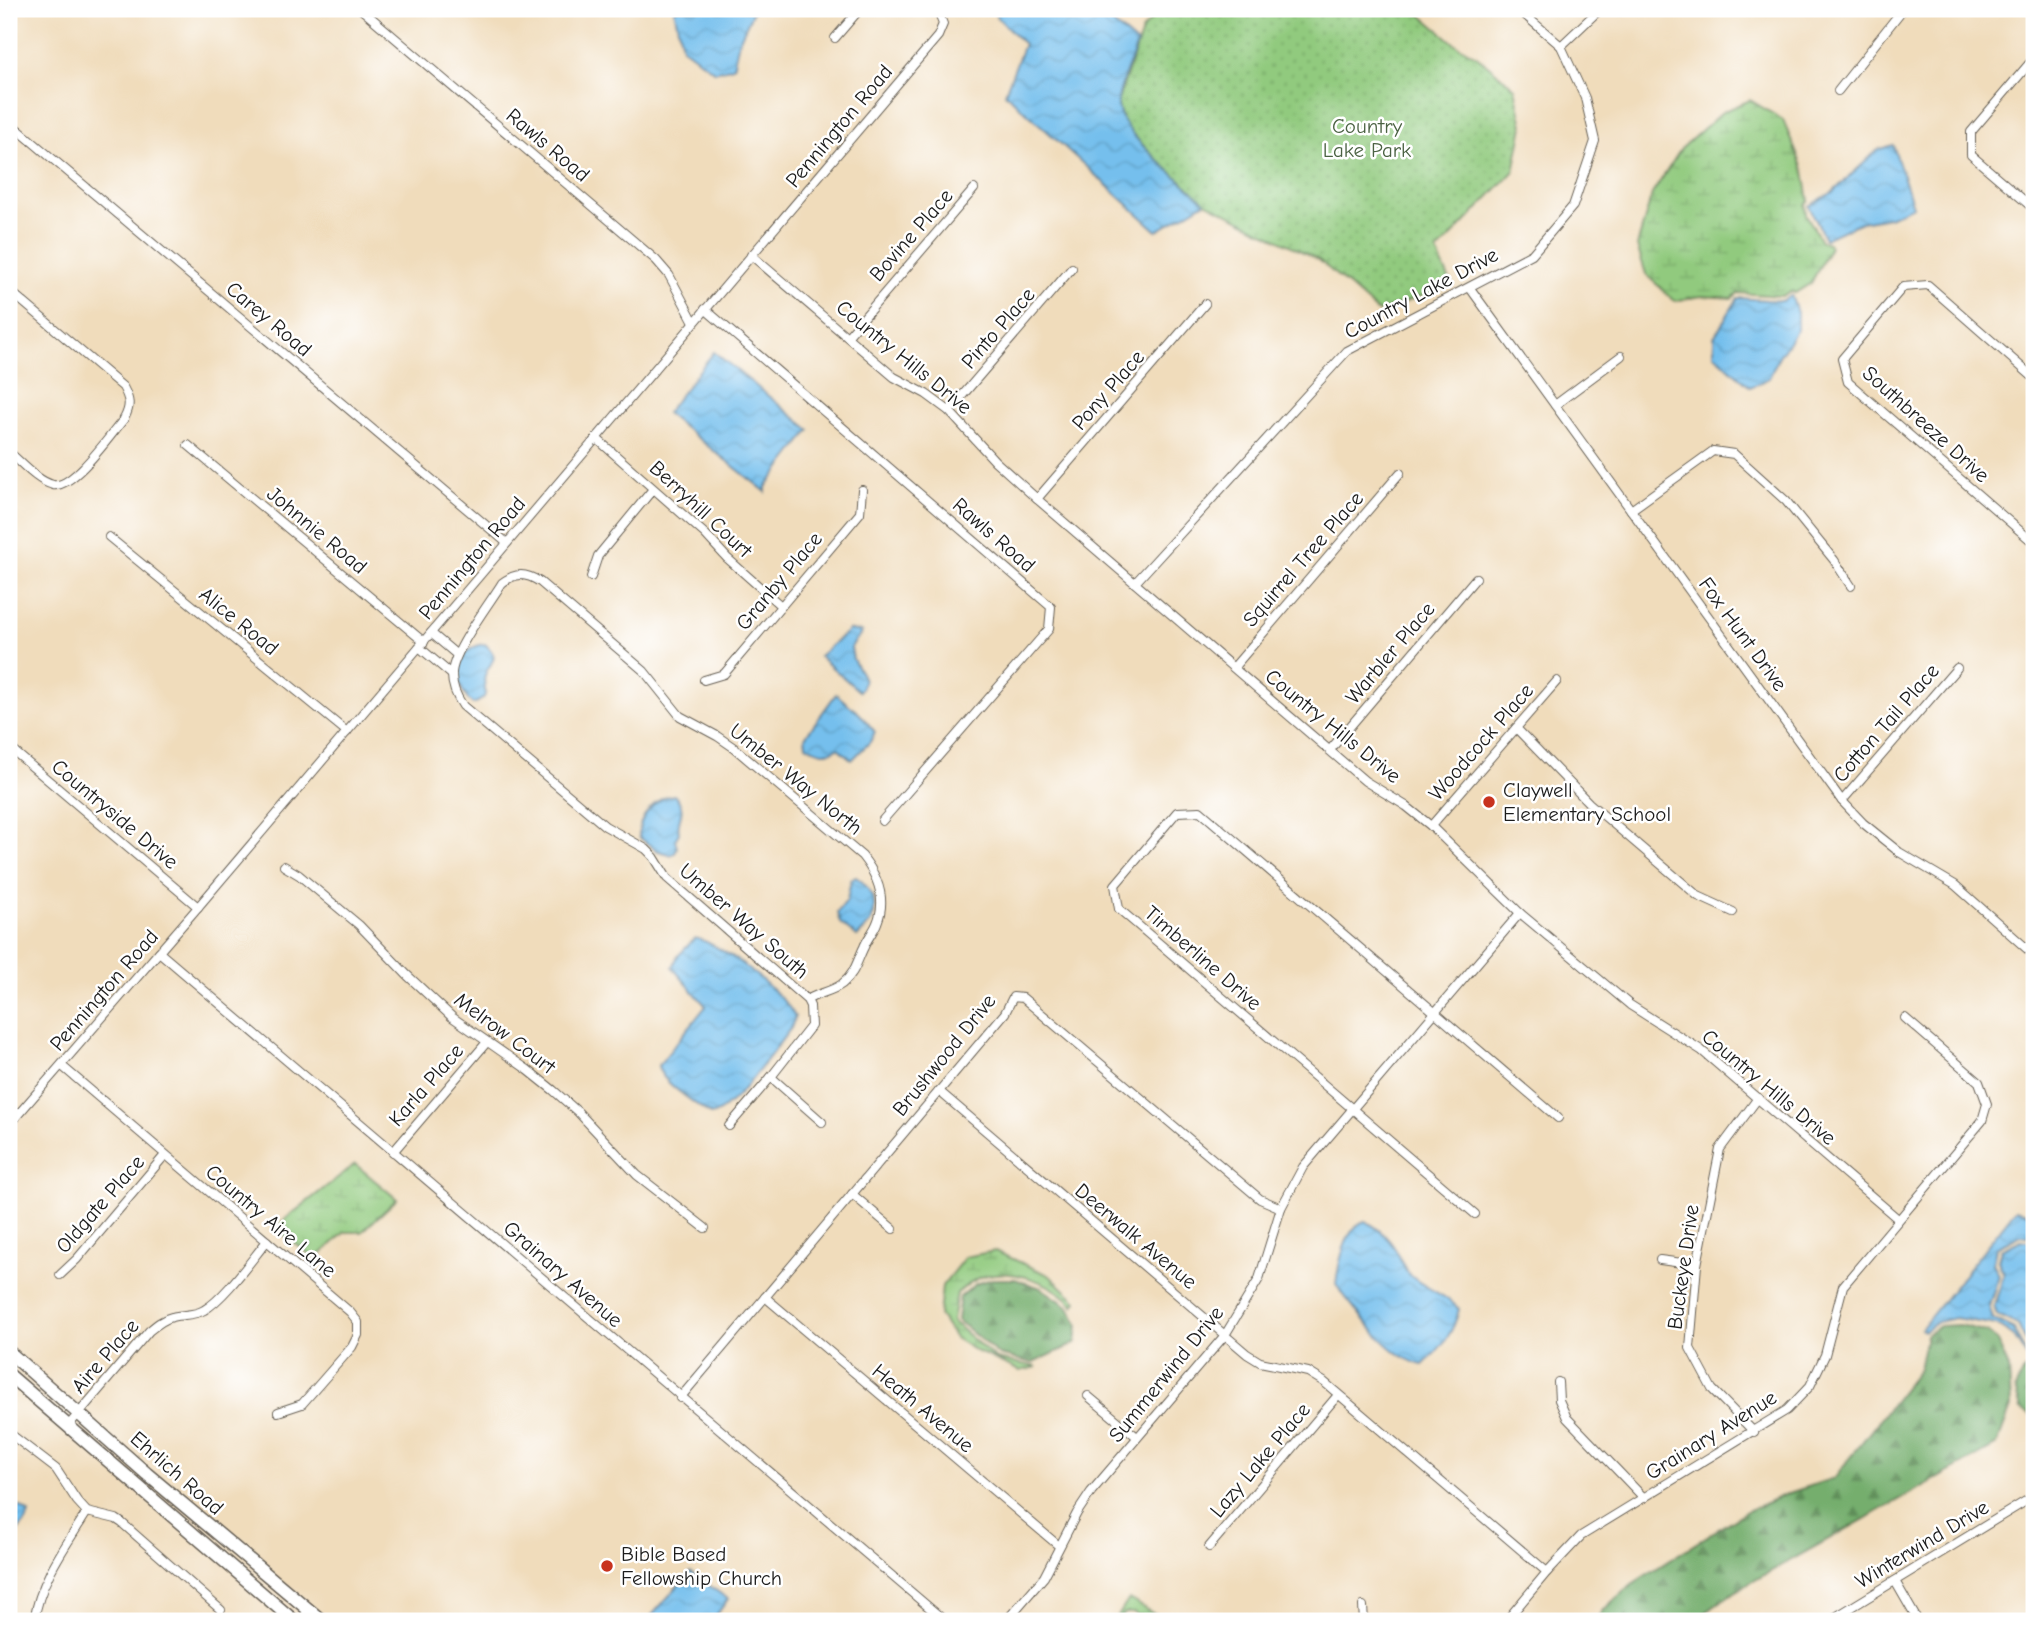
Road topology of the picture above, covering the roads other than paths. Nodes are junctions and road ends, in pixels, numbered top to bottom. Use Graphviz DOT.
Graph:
graph roads {
  1 [pos="361,9"];
  2 [pos="860,9"];
  3 [pos="933,9"];
  4 [pos="1518,9"];
  5 [pos="1600,9"];
  6 [pos="1903,9"];
  7 [pos="835,38"];
  8 [pos="1561,46"];
  9 [pos="2034,58"];
  10 [pos="1838,91"];
  11 [pos="9,122"];
  12 [pos="974,189"];
  13 [pos="2034,209"];
  14 [pos="751,255"];
  15 [pos="1072,268"];
  16 [pos="1470,288"];
  17 [pos="9,290"];
  18 [pos="1205,304"];
  19 [pos="705,309"];
  20 [pos="694,322"];
  21 [pos="848,336"];
  22 [pos="1621,356"];
  23 [pos="2034,378"];
  24 [pos="1555,405"];
  25 [pos="949,411"];
  26 [pos="596,438"];
  27 [pos="188,445"];
  28 [pos="9,452"];
  29 [pos="1400,473"];
  30 [pos="653,489"];
  31 [pos="862,490"];
  32 [pos="1037,499"];
  33 [pos="1631,510"];
  34 [pos="109,537"];
  35 [pos="507,543"];
  36 [pos="2034,543"];
  37 [pos="591,577"];
  38 [pos="1476,578"];
  39 [pos="1135,583"];
  40 [pos="1851,586"];
  41 [pos="781,606"];
  42 [pos="431,633"];
  43 [pos="421,645"];
  44 [pos="457,655"];
  45 [pos="1234,667"];
  46 [pos="1957,668"];
  47 [pos="452,674"];
  48 [pos="704,680"];
  49 [pos="1557,681"];
  50 [pos="1516,728"];
  51 [pos="347,732"];
  52 [pos="9,747"];
  53 [pos="1330,750"];
  54 [pos="1842,801"];
  55 [pos="882,821"];
  56 [pos="1431,826"];
  57 [pos="284,866"];
  58 [pos="198,907"];
  59 [pos="1733,912"];
  60 [pos="1520,913"];
  61 [pos="159,952"];
  62 [pos="2034,955"];
  63 [pos="807,1000"];
  64 [pos="1435,1012"];
  65 [pos="1905,1018"];
  66 [pos="487,1042"];
  67 [pos="62,1066"];
  68 [pos="771,1077"];
  69 [pos="939,1091"];
  70 [pos="1758,1098"];
  71 [pos="1353,1109"];
  72 [pos="1558,1118"];
  73 [pos="822,1122"];
  74 [pos="9,1125"];
  75 [pos="729,1126"];
  76 [pos="393,1152"];
  77 [pos="165,1155"];
  78 [pos="852,1194"];
  79 [pos="1281,1208"];
  80 [pos="1475,1214"];
  81 [pos="1898,1219"];
  82 [pos="705,1228"];
  83 [pos="893,1229"];
  84 [pos="267,1241"];
  85 [pos="1660,1261"];
  86 [pos="1697,1265"];
  87 [pos="60,1275"];
  88 [pos="765,1297"];
  89 [pos="1225,1335"];
  90 [pos="9,1352"];
  91 [pos="9,1375"];
  92 [pos="1558,1382"];
  93 [pos="1338,1395"];
  94 [pos="1088,1396"];
  95 [pos="680,1398"];
  96 [pos="79,1412"];
  97 [pos="278,1412"];
  98 [pos="68,1426"];
  99 [pos="1754,1432"];
  100 [pos="9,1433"];
  101 [pos="1137,1437"];
  102 [pos="2034,1496"];
  103 [pos="1644,1498"];
  104 [pos="87,1512"];
  105 [pos="1059,1546"];
  106 [pos="1209,1547"];
  107 [pos="1547,1572"];
  108 [pos="1895,1581"];
  109 [pos="1363,1606"];
  110 [pos="221,1610"];
  111 [pos="309,1611"];
  112 [pos="34,1621"];
  113 [pos="294,1621"];
  114 [pos="300,1621"];
  115 [pos="322,1621"];
  116 [pos="945,1621"];
  117 [pos="1006,1621"];
  118 [pos="1364,1621"];
  119 [pos="1506,1621"];
  120 [pos="1829,1621"];
  121 [pos="1918,1621"];
  1 -- 20 [label="street, Rawls Road"];
  2 -- 7 [label="street"];
  3 -- 14 [label="street, Pennington Road"];
  4 -- 8 [label="street, Country Lake Drive"];
  5 -- 8 [label="street"];
  6 -- 10 [label="street"];
  8 -- 16 [label="street, Country Lake Drive"];
  9 -- 13 [label="street"];
  11 -- 35 [label="street, Carey Road"];
  12 -- 21 [label="street, Bovine Place"];
  14 -- 19 [label="street, Pennington Road"];
  14 -- 21 [label="street, Country Hills Drive"];
  15 -- 25 [label="street, Pinto Place"];
  16 -- 24 [label="street, Fox Hunt Drive"];
  16 -- 39 [label="street, Country Lake Drive"];
  17 -- 28 [label="street"];
  18 -- 32 [label="street, Pony Place"];
  19 -- 20 [label="street, Pennington Road"];
  19 -- 55 [label="street, Rawls Road"];
  20 -- 26 [label="street, Pennington Road"];
  21 -- 25 [label="street, Country Hills Drive"];
  22 -- 24 [label="street"];
  23 -- 36 [label="street, Southbreeze Drive"];
  24 -- 33 [label="street, Fox Hunt Drive"];
  25 -- 32 [label="street, Country Hills Drive"];
  26 -- 30 [label="street, Berryhill Court"];
  26 -- 35 [label="street, Pennington Road"];
  27 -- 43 [label="street, Johnnie Road"];
  29 -- 45 [label="street, Squirrel Tree Place"];
  30 -- 37 [label="street"];
  30 -- 41 [label="street, Berryhill Court"];
  31 -- 41 [label="street, Granby Place"];
  32 -- 39 [label="street, Country Hills Drive"];
  33 -- 40 [label="street"];
  33 -- 54 [label="street, Fox Hunt Drive"];
  34 -- 51 [label="street, Alice Road"];
  35 -- 42 [label="street, Pennington Road"];
  38 -- 53 [label="street, Warbler Place"];
  39 -- 45 [label="street, Country Hills Drive"];
  41 -- 48 [label="street, Granby Place"];
  42 -- 43 [label="street, Pennington Road"];
  42 -- 44 [label="street"];
  43 -- 47 [label="street, Johnnie Road"];
  43 -- 51 [label="street, Pennington Road"];
  44 -- 47 [label="street"];
  44 -- 63 [label="street, Umber Way North"];
  45 -- 53 [label="street, Country Hills Drive"];
  46 -- 54 [label="street, Cotton Tail Place"];
  47 -- 63 [label="street, Umber Way South"];
  49 -- 50 [label="street, Woodcock Place"];
  50 -- 56 [label="street, Woodcock Place"];
  50 -- 59 [label="street"];
  51 -- 58 [label="street, Pennington Road"];
  52 -- 58 [label="street, Countryside Drive"];
  53 -- 56 [label="street, Country Hills Drive"];
  54 -- 62 [label="street, Fox Hunt Drive"];
  56 -- 60 [label="street, Country Hills Drive"];
  57 -- 66 [label="street, Melrow Court"];
  58 -- 61 [label="street, Pennington Road"];
  60 -- 64 [label="street, Summerwind Drive"];
  60 -- 70 [label="street, Country Hills Drive"];
  61 -- 67 [label="street, Pennington Road"];
  61 -- 76 [label="street, Grainary Avenue"];
  63 -- 68 [label="street, Umber Way South"];
  64 -- 71 [label="street, Summerwind Drive"];
  64 -- 71 [label="street, Timberline Drive"];
  64 -- 72 [label="street, Timberline Drive"];
  65 -- 81 [label="street, Grainary Avenue"];
  66 -- 76 [label="street, Karla Place"];
  66 -- 82 [label="street, Melrow Court"];
  67 -- 74 [label="street, Pennington Road"];
  67 -- 77 [label="street, Country Aire Lane"];
  68 -- 73 [label="street"];
  68 -- 75 [label="street, Umber Way South"];
  69 -- 78 [label="street, Brushwood Drive"];
  69 -- 79 [label="street, Brushwood Drive"];
  69 -- 89 [label="street, Deerwalk Avenue"];
  70 -- 81 [label="street, Country Hills Drive"];
  70 -- 86 [label="street, Buckeye Drive"];
  71 -- 79 [label="street, Summerwind Drive"];
  71 -- 80 [label="street, Timberline Drive"];
  76 -- 95 [label="street, Grainary Avenue"];
  77 -- 84 [label="street, Country Aire Lane"];
  77 -- 87 [label="street, Oldgate Place"];
  78 -- 83 [label="street"];
  78 -- 88 [label="street, Brushwood Drive"];
  79 -- 89 [label="street, Summerwind Drive"];
  81 -- 99 [label="street, Grainary Avenue"];
  84 -- 96 [label="street, Aire Place"];
  84 -- 97 [label="street, Country Aire Lane"];
  85 -- 86 [label="street"];
  86 -- 99 [label="street, Buckeye Drive"];
  88 -- 95 [label="street, Brushwood Drive"];
  88 -- 105 [label="street, Heath Avenue"];
  89 -- 93 [label="street, Deerwalk Avenue"];
  89 -- 101 [label="street, Summerwind Drive"];
  90 -- 96 [label="main road, Ehrlich Road"];
  91 -- 98 [label="main road, Ehrlich Road"];
  92 -- 103 [label="street"];
  93 -- 106 [label="street, Lazy Lake Place"];
  93 -- 107 [label="street, Deerwalk Avenue"];
  94 -- 101 [label="street"];
  95 -- 116 [label="street, Grainary Avenue"];
  96 -- 98 [label="street, Aire Place"];
  96 -- 111 [label="main road, Ehrlich Road"];
  98 -- 113 [label="main road, Ehrlich Road"];
  99 -- 103 [label="street, Grainary Avenue"];
  100 -- 104 [label="street"];
  101 -- 105 [label="street, Summerwind Drive"];
  102 -- 108 [label="street, Winterwind Drive"];
  103 -- 107 [label="street, Grainary Avenue"];
  104 -- 110 [label="street"];
  104 -- 112 [label="street"];
  105 -- 117 [label="street, Summerwind Drive"];
  107 -- 119 [label="street, Grainary Avenue"];
  108 -- 120 [label="street, Winterwind Drive"];
  108 -- 121 [label="street"];
  109 -- 118 [label="street"];
  111 -- 114 [label="street"];
  111 -- 115 [label="main road, Ehrlich Road"];
}
